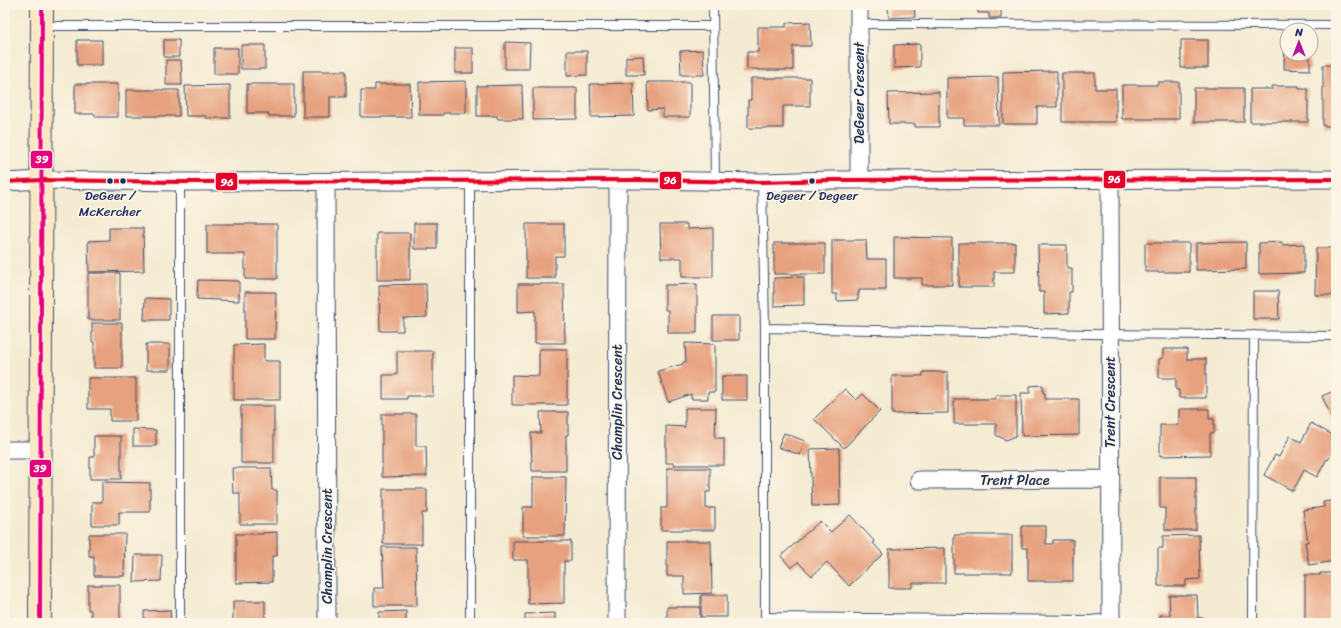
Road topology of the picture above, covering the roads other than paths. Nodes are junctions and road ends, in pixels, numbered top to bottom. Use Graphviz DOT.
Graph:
graph roads {
  1 [pos="712,5"];
  2 [pos="859,5"];
  3 [pos="42,15"];
  4 [pos="860,24"];
  5 [pos="1336,25"];
  6 [pos="712,26"];
  7 [pos="1336,179"];
  8 [pos="42,180"];
  9 [pos="859,180"];
  10 [pos="1110,180"];
  11 [pos="470,181"];
  12 [pos="618,181"];
  13 [pos="715,181"];
  14 [pos="5,182"];
  15 [pos="180,182"];
  16 [pos="326,182"];
  17 [pos="762,182"];
  18 [pos="765,328"];
  19 [pos="1110,333"];
  20 [pos="1254,335"];
  21 [pos="1336,336"];
  22 [pos="5,450"];
  23 [pos="40,450"];
  24 [pos="1110,479"];
  25 [pos="919,480"];
  26 [pos="765,620"];
  27 [pos="1111,621"];
  28 [pos="40,623"];
  29 [pos="180,623"];
  30 [pos="327,623"];
  31 [pos="470,623"];
  32 [pos="617,623"];
  33 [pos="1254,623"];
  1 -- 6 [label="lane"];
  2 -- 4 [label="street, DeGeer Crescent"];
  3 -- 6 [label="lane"];
  3 -- 8 [label="main road"];
  4 -- 5 [label="lane"];
  4 -- 9 [label="street, DeGeer Crescent"];
  6 -- 13 [label="lane"];
  7 -- 10 [label="street"];
  8 -- 14 [label="street"];
  8 -- 15 [label="street"];
  8 -- 23 [label="main road"];
  9 -- 10 [label="street"];
  9 -- 17 [label="street"];
  10 -- 19 [label="street, Trent Crescent"];
  11 -- 12 [label="street"];
  11 -- 16 [label="street"];
  11 -- 31 [label="lane"];
  12 -- 13 [label="street"];
  12 -- 32 [label="street, Champlin Crescent"];
  13 -- 17 [label="street"];
  15 -- 16 [label="street"];
  15 -- 29 [label="lane"];
  16 -- 30 [label="street, Champlin Crescent"];
  17 -- 18 [label="lane"];
  18 -- 19 [label="lane"];
  18 -- 26 [label="lane"];
  19 -- 20 [label="lane"];
  19 -- 24 [label="street, Trent Crescent"];
  20 -- 21 [label="lane"];
  20 -- 33 [label="lane"];
  22 -- 23 [label="street"];
  23 -- 28 [label="main road"];
  24 -- 25 [label="street, Trent Place"];
  24 -- 27 [label="street, Trent Crescent"];
  26 -- 27 [label="lane"];
}
